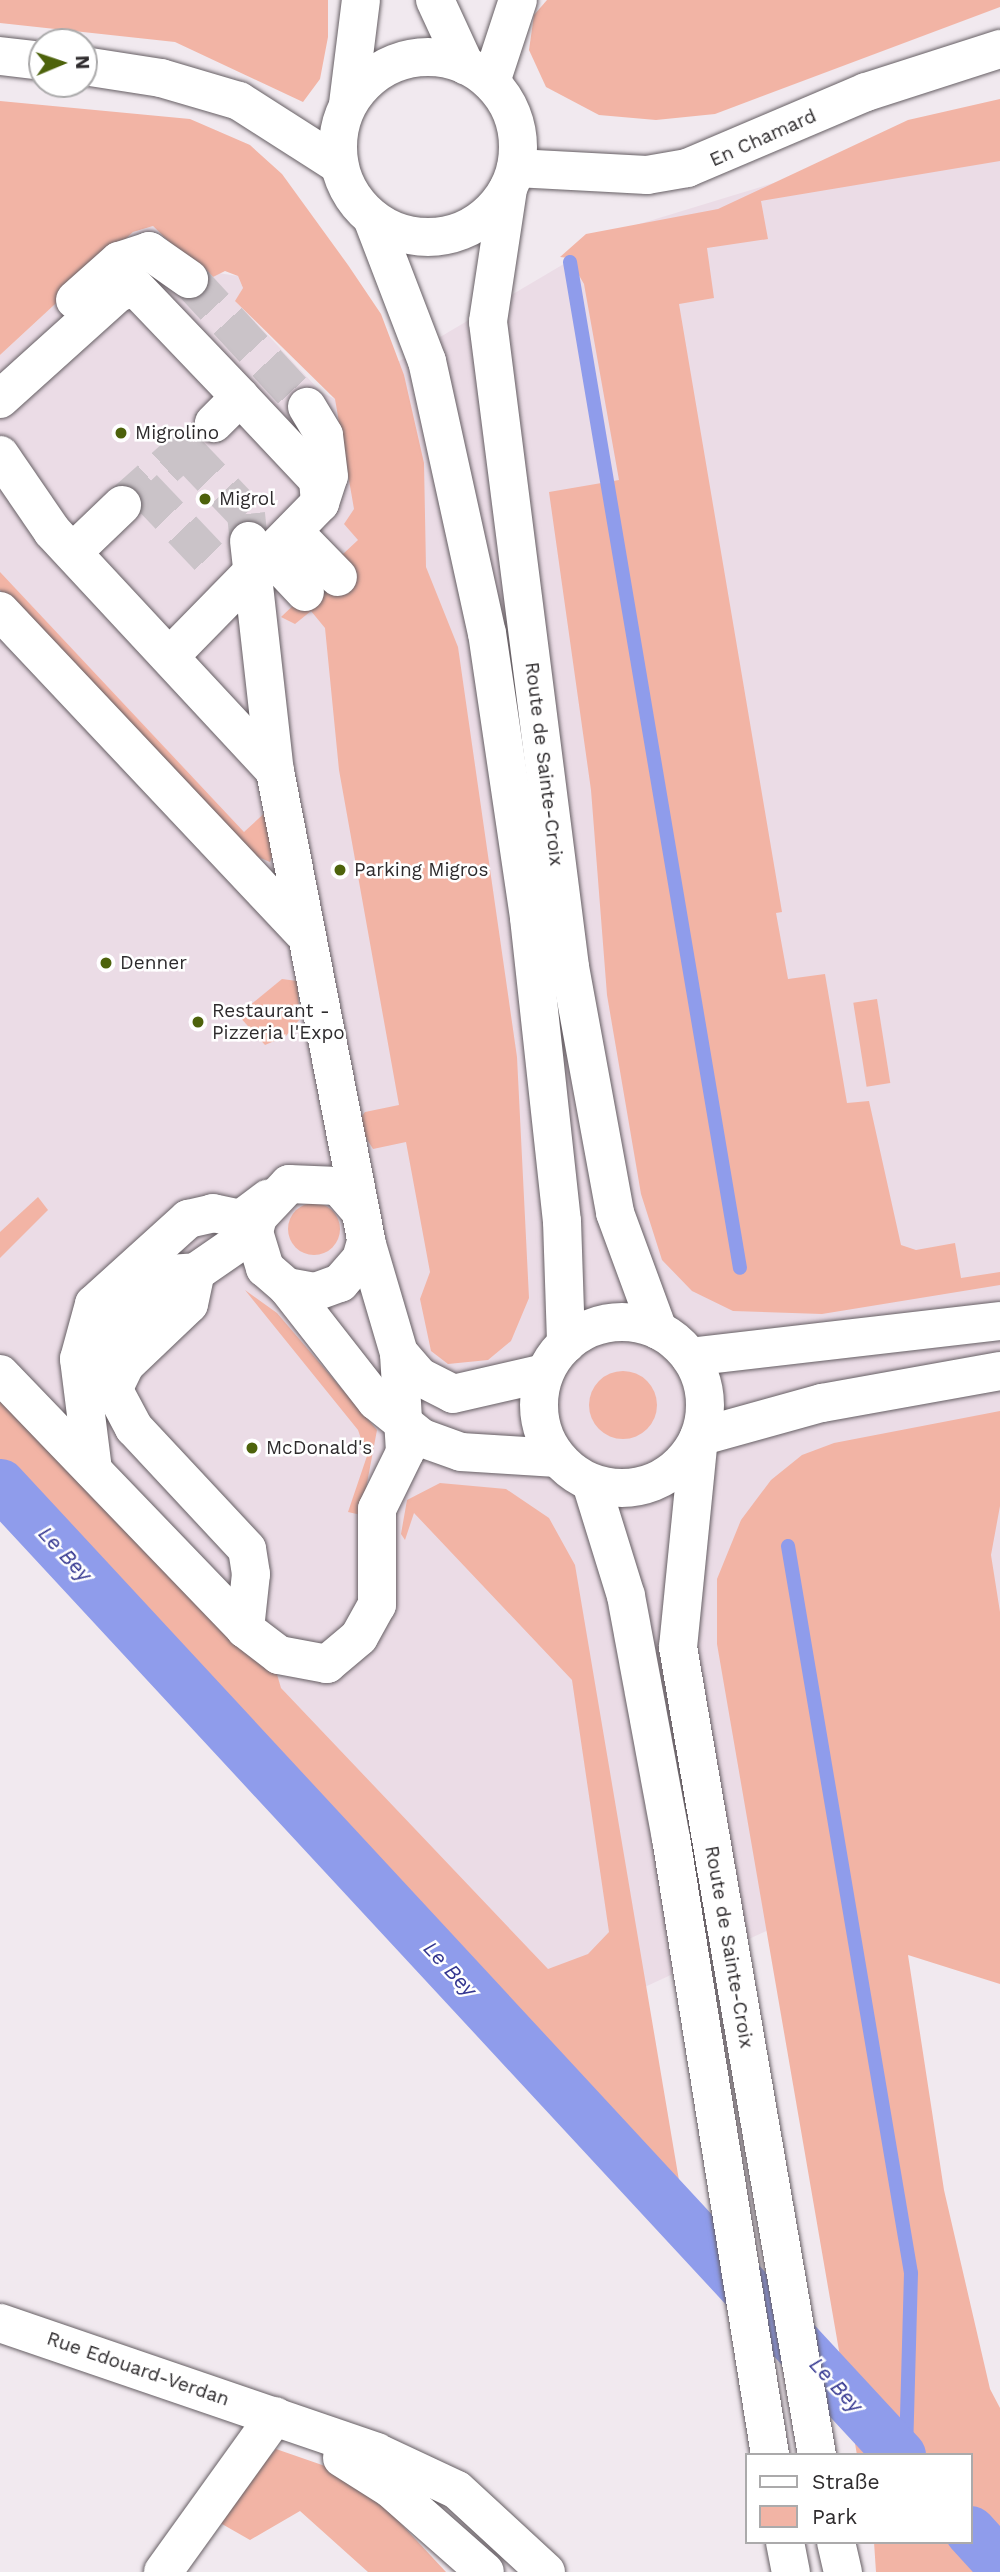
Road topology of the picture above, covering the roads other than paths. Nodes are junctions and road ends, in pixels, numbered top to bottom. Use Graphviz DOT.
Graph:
graph roads {
  1 [pos="361,0"];
  2 [pos="435,0"];
  3 [pos="518,0"];
  4 [pos="1000,49"];
  5 [pos="0,56"];
  6 [pos="28,59"];
  7 [pos="98,69"];
  8 [pos="478,73"];
  9 [pos="348,104"];
  10 [pos="339,165"];
  11 [pos="512,178"];
  12 [pos="372,219"];
  13 [pos="188,279"];
  14 [pos="0,367"];
  15 [pos="0,399"];
  16 [pos="307,407"];
  17 [pos="0,455"];
  18 [pos="122,505"];
  19 [pos="275,542"];
  20 [pos="73,552"];
  21 [pos="322,585"];
  22 [pos="0,611"];
  23 [pos="170,656"];
  24 [pos="275,771"];
  25 [pos="303,932"];
  26 [pos="261,1216"];
  27 [pos="363,1226"];
  28 [pos="287,1287"];
  29 [pos="1000,1321"];
  30 [pos="659,1330"];
  31 [pos="399,1353"];
  32 [pos="690,1357"];
  33 [pos="555,1358"];
  34 [pos="1000,1371"];
  35 [pos="0,1374"];
  36 [pos="699,1437"];
  37 [pos="415,1439"];
  38 [pos="557,1458"];
  39 [pos="93,1470"];
  40 [pos="590,1483"];
  41 [pos="244,1629"];
  42 [pos="0,2323"];
  43 [pos="275,2416"];
  44 [pos="770,2453"];
  45 [pos="817,2453"];
  46 [pos="785,2544"];
  47 [pos="836,2544"];
  48 [pos="163,2572"];
  49 [pos="485,2572"];
  50 [pos="546,2572"];
  51 [pos="791,2572"];
  52 [pos="843,2572"];
  1 -- 9 [label="main road"];
  2 -- 8 [label="main road, Route de Sainte-Croix"];
  3 -- 8 [label="main road"];
  4 -- 11 [label="main road, En Chamard"];
  5 -- 6 [label="main road"];
  7 -- 10 [label="main road"];
  8 -- 9 [label="main road"];
  8 -- 11 [label="main road, Route de Sainte-Croix"];
  9 -- 10 [label="main road"];
  10 -- 12 [label="main road, Route de Sainte-Croix"];
  11 -- 12 [label="main road, Route de Sainte-Croix"];
  11 -- 30 [label="main road, Route de Sainte-Croix"];
  12 -- 33 [label="main road, Route de Sainte-Croix"];
  13 -- 14 [label="main road"];
  15 -- 19 [label="main road"];
  16 -- 19 [label="main road"];
  17 -- 20 [label="main road"];
  18 -- 20 [label="main road"];
  19 -- 21 [label="main road"];
  19 -- 23 [label="main road"];
  19 -- 24 [label="main road"];
  20 -- 23 [label="main road"];
  22 -- 25 [label="main road"];
  23 -- 24 [label="main road"];
  24 -- 25 [label="main road"];
  25 -- 27 [label="main road"];
  26 -- 27 [label="main road"];
  26 -- 28 [label="main road"];
  26 -- 39 [label="main road"];
  26 -- 41 [label="main road"];
  27 -- 28 [label="main road"];
  27 -- 31 [label="main road"];
  28 -- 37 [label="main road"];
  29 -- 32 [label="main road"];
  30 -- 32 [label="main road"];
  30 -- 33 [label="main road"];
  31 -- 33 [label="main road"];
  31 -- 37 [label="main road"];
  32 -- 36 [label="main road"];
  33 -- 38 [label="main road"];
  34 -- 36 [label="main road"];
  35 -- 39 [label="main road"];
  36 -- 40 [label="main road"];
  36 -- 45 [label="main road, Route de Sainte-Croix"];
  37 -- 38 [label="main road"];
  37 -- 41 [label="main road"];
  38 -- 40 [label="main road"];
  39 -- 41 [label="main road"];
  40 -- 44 [label="main road, Route de Sainte-Croix"];
  42 -- 43 [label="main road, Rue Edouard-Verdan"];
  43 -- 48 [label="main road"];
  43 -- 49 [label="main road"];
  43 -- 50 [label="main road"];
  46 -- 51 [label="main road"];
  47 -- 52 [label="main road"];
}
